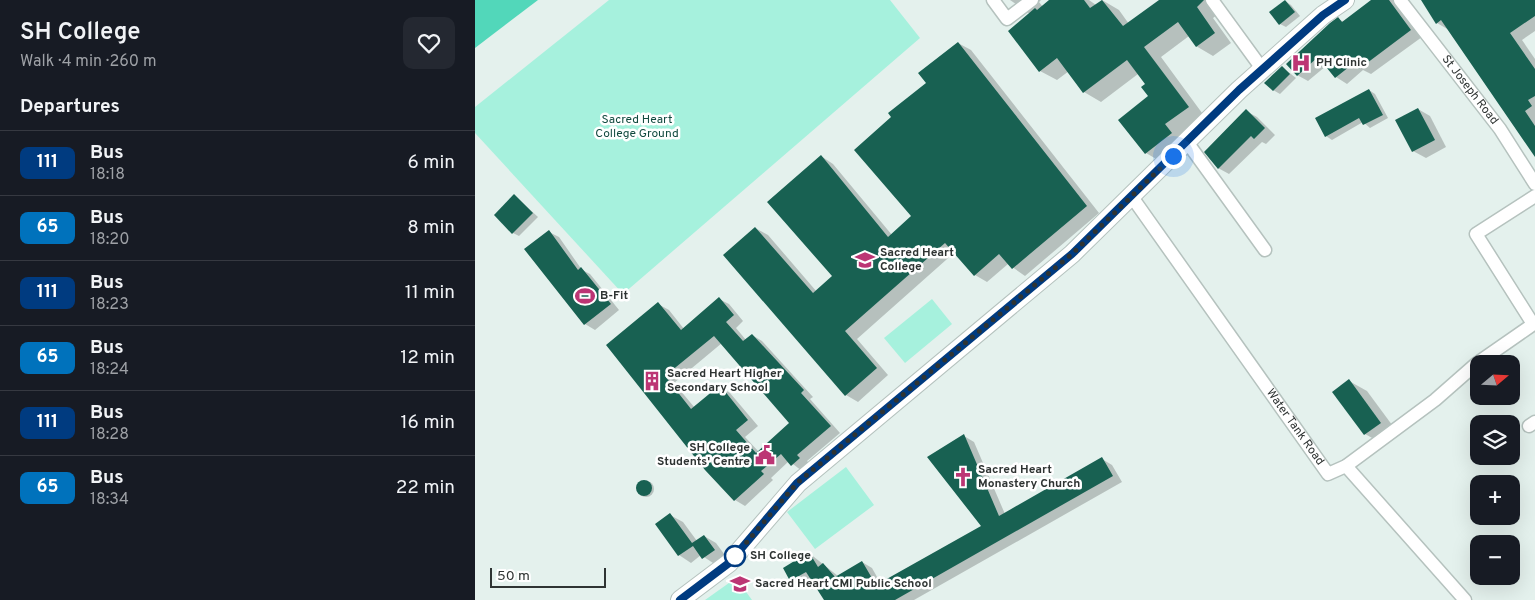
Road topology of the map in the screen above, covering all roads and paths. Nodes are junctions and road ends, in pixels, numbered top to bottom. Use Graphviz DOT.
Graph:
graph roads {
  1 [pos="993,0"];
  2 [pos="1032,0"];
  3 [pos="1212,0"];
  4 [pos="1345,0"];
  5 [pos="1400,0"];
  6 [pos="1263,70"];
  7 [pos="1187,142"];
  8 [pos="1534,181"];
  9 [pos="1535,196"];
  10 [pos="1132,197"];
  11 [pos="1265,250"];
  12 [pos="1534,323"];
  13 [pos="1346,466"];
  14 [pos="680,600"];
  15 [pos="1465,600"];
  1 -- 2 [label="street"];
  3 -- 6 [label="street"];
  4 -- 6 [label="main road"];
  5 -- 8 [label="street, St Joseph Road"];
  6 -- 7 [label="main road"];
  7 -- 10 [label="main road"];
  7 -- 11 [label="street"];
  9 -- 12 [label="street"];
  10 -- 13 [label="street, Water Tank Road"];
  10 -- 14 [label="main road"];
  12 -- 13 [label="street, Water Tank Road"];
  13 -- 15 [label="street"];
}
